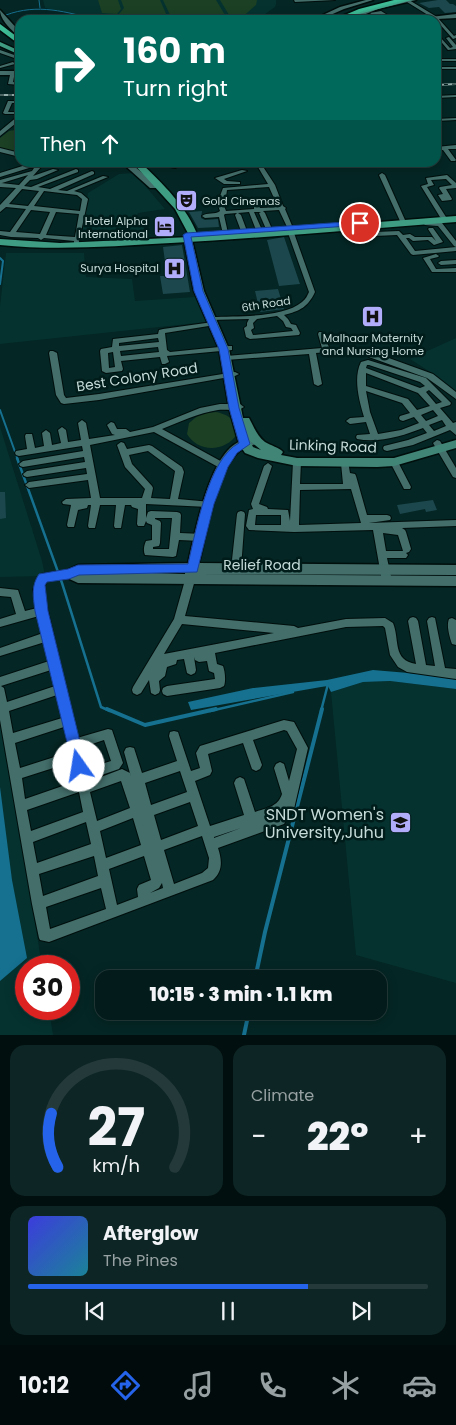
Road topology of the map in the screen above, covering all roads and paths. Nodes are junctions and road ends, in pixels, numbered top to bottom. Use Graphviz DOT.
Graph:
graph roads {
  1 [pos="324,0"];
  2 [pos="333,0"];
  3 [pos="372,0"];
  4 [pos="389,0"];
  5 [pos="295,1"];
  6 [pos="407,2"];
  7 [pos="0,11"];
  8 [pos="334,11"];
  9 [pos="326,15"];
  10 [pos="351,15"];
  11 [pos="352,15"];
  12 [pos="375,15"];
  13 [pos="385,15"];
  14 [pos="424,15"];
  15 [pos="431,15"];
  16 [pos="441,18"];
  17 [pos="456,18"];
  18 [pos="441,23"];
  19 [pos="0,26"];
  20 [pos="15,30"];
  21 [pos="0,36"];
  22 [pos="449,38"];
  23 [pos="15,39"];
  24 [pos="453,44"];
  25 [pos="0,45"];
  26 [pos="15,46"];
  27 [pos="0,51"];
  28 [pos="15,53"];
  29 [pos="15,55"];
  30 [pos="441,62"];
  31 [pos="14,64"];
  32 [pos="454,66"];
  33 [pos="0,67"];
  34 [pos="441,67"];
  35 [pos="0,73"];
  36 [pos="15,74"];
  37 [pos="15,75"];
  38 [pos="15,84"];
  39 [pos="456,96"];
  40 [pos="441,97"];
  41 [pos="15,102"];
  42 [pos="15,112"];
  43 [pos="15,112"];
  44 [pos="0,116"];
  45 [pos="456,119"];
  46 [pos="441,120"];
  47 [pos="15,121"];
  48 [pos="0,134"];
  49 [pos="456,147"];
  50 [pos="441,148"];
  51 [pos="444,148"];
  52 [pos="0,150"];
  53 [pos="15,154"];
  54 [pos="453,160"];
  55 [pos="24,167"];
  56 [pos="38,167"];
  57 [pos="130,167"];
  58 [pos="138,167"];
  59 [pos="145,167"];
  60 [pos="261,167"];
  61 [pos="20,168"];
  62 [pos="55,170"];
  63 [pos="34,171"];
  64 [pos="76,171"];
  65 [pos="244,171"];
  66 [pos="1,173"];
  67 [pos="92,173"];
  68 [pos="382,175"];
  69 [pos="105,177"];
  70 [pos="29,178"];
  71 [pos="271,183"];
  72 [pos="0,184"];
  73 [pos="154,184"];
  74 [pos="456,186"];
  75 [pos="253,187"];
  76 [pos="20,188"];
  77 [pos="29,189"];
  78 [pos="42,190"];
  79 [pos="52,191"];
  80 [pos="68,192"];
  81 [pos="256,193"];
  82 [pos="456,194"];
  83 [pos="266,200"];
  84 [pos="3,205"];
  85 [pos="29,208"];
  86 [pos="283,208"];
  87 [pos="0,210"];
  88 [pos="54,210"];
  89 [pos="255,212"];
  90 [pos="82,214"];
  91 [pos="222,214"];
  92 [pos="237,215"];
  93 [pos="206,216"];
  94 [pos="456,217"];
  95 [pos="402,220"];
  96 [pos="438,221"];
  97 [pos="269,229"];
  98 [pos="257,230"];
  99 [pos="291,230"];
  100 [pos="243,231"];
  101 [pos="225,232"];
  102 [pos="0,233"];
  103 [pos="11,235"];
  104 [pos="402,236"];
  105 [pos="191,237"];
  106 [pos="41,238"];
  107 [pos="456,238"];
  108 [pos="0,241"];
  109 [pos="76,242"];
  110 [pos="456,245"];
  111 [pos="456,249"];
  112 [pos="456,254"];
  113 [pos="456,262"];
  114 [pos="441,263"];
  115 [pos="456,270"];
  116 [pos="276,316"];
  117 [pos="256,317"];
  118 [pos="217,321"];
  119 [pos="288,326"];
  120 [pos="280,334"];
  121 [pos="321,334"];
  122 [pos="159,336"];
  123 [pos="161,344"];
  124 [pos="116,350"];
  125 [pos="312,351"];
  126 [pos="54,353"];
  127 [pos="228,353"];
  128 [pos="163,354"];
  129 [pos="372,355"];
  130 [pos="117,359"];
  131 [pos="164,362"];
  132 [pos="385,368"];
  133 [pos="362,369"];
  134 [pos="232,374"];
  135 [pos="384,377"];
  136 [pos="318,384"];
  137 [pos="404,384"];
  138 [pos="430,386"];
  139 [pos="361,387"];
  140 [pos="421,391"];
  141 [pos="380,393"];
  142 [pos="456,396"];
  143 [pos="396,397"];
  144 [pos="237,407"];
  145 [pos="435,407"];
  146 [pos="375,412"];
  147 [pos="416,414"];
  148 [pos="367,416"];
  149 [pos="443,417"];
  150 [pos="403,418"];
  151 [pos="350,421"];
  152 [pos="82,424"];
  153 [pos="425,424"];
  154 [pos="110,425"];
  155 [pos="155,429"];
  156 [pos="62,430"];
  157 [pos="455,430"];
  158 [pos="138,432"];
  159 [pos="46,433"];
  160 [pos="402,433"];
  161 [pos="29,436"];
  162 [pos="378,436"];
  163 [pos="360,437"];
  164 [pos="86,442"];
  165 [pos="249,442"];
  166 [pos="437,442"];
  167 [pos="456,444"];
  168 [pos="65,445"];
  169 [pos="412,446"];
  170 [pos="48,448"];
  171 [pos="31,451"];
  172 [pos="19,453"];
  173 [pos="88,453"];
  174 [pos="297,462"];
  175 [pos="394,462"];
  176 [pos="347,463"];
  177 [pos="23,464"];
  178 [pos="90,464"];
  179 [pos="223,466"];
  180 [pos="268,466"];
  181 [pos="27,474"];
  182 [pos="456,475"];
  183 [pos="92,476"];
  184 [pos="29,485"];
  185 [pos="298,486"];
  186 [pos="407,487"];
  187 [pos="173,488"];
  188 [pos="146,501"];
  189 [pos="66,502"];
  190 [pos="171,502"];
  191 [pos="96,503"];
  192 [pos="121,503"];
  193 [pos="208,504"];
  194 [pos="241,514"];
  195 [pos="291,515"];
  196 [pos="387,518"];
  197 [pos="456,523"];
  198 [pos="142,524"];
  199 [pos="71,525"];
  200 [pos="371,525"];
  201 [pos="92,526"];
  202 [pos="118,526"];
  203 [pos="290,529"];
  204 [pos="175,536"];
  205 [pos="200,537"];
  206 [pos="382,554"];
  207 [pos="236,569"];
  208 [pos="456,570"];
  209 [pos="68,574"];
  210 [pos="191,574"];
  211 [pos="386,575"];
  212 [pos="456,581"];
  213 [pos="0,592"];
  214 [pos="41,611"];
  215 [pos="22,617"];
  216 [pos="178,620"];
  217 [pos="413,621"];
  218 [pos="432,621"];
  219 [pos="452,622"];
  220 [pos="0,623"];
  221 [pos="305,631"];
  222 [pos="48,636"];
  223 [pos="456,641"];
  224 [pos="0,652"];
  225 [pos="189,656"];
  226 [pos="155,660"];
  227 [pos="55,664"];
  228 [pos="191,670"];
  229 [pos="422,670"];
  230 [pos="441,672"];
  231 [pos="456,674"];
  232 [pos="0,682"];
  233 [pos="61,689"];
  234 [pos="137,690"];
  235 [pos="155,690"];
  236 [pos="0,691"];
  237 [pos="167,691"];
  238 [pos="3,708"];
  239 [pos="68,721"];
  240 [pos="174,736"];
  241 [pos="247,737"];
  242 [pos="9,740"];
  243 [pos="300,744"];
  244 [pos="75,750"];
  245 [pos="130,752"];
  246 [pos="184,764"];
  247 [pos="256,766"];
  248 [pos="280,768"];
  249 [pos="15,775"];
  250 [pos="188,778"];
  251 [pos="138,780"];
  252 [pos="83,783"];
  253 [pos="240,783"];
  254 [pos="287,793"];
  255 [pos="194,795"];
  256 [pos="21,806"];
  257 [pos="142,811"];
  258 [pos="90,815"];
  259 [pos="251,819"];
  260 [pos="93,828"];
  261 [pos="206,831"];
  262 [pos="27,839"];
  263 [pos="210,845"];
  264 [pos="98,848"];
  265 [pos="152,848"];
  266 [pos="102,866"];
  267 [pos="32,871"];
  268 [pos="105,880"];
  269 [pos="170,891"];
  270 [pos="146,900"];
  271 [pos="38,904"];
  272 [pos="113,913"];
  1 -- 2 [label="street"];
  1 -- 5 [label="street"];
  1 -- 8 [label="street"];
  3 -- 8 [label="street"];
  4 -- 10 [label="highway"];
  6 -- 11 [label="highway"];
  6 -- 14 [label="street"];
  6 -- 15 [label="street"];
  7 -- 20 [label="street"];
  8 -- 9 [label="street"];
  12 -- 13 [label="street"];
  16 -- 17 [label="street"];
  18 -- 22 [label="street"];
  19 -- 23 [label="highway"];
  21 -- 26 [label="highway"];
  22 -- 24 [label="street"];
  25 -- 28 [label="main road"];
  27 -- 29 [label="street"];
  30 -- 32 [label="street"];
  31 -- 33 [label="street"];
  32 -- 34 [label="street"];
  35 -- 36 [label="street"];
  37 -- 38 [label="street"];
  39 -- 40 [label="street"];
  41 -- 42 [label="street"];
  43 -- 44 [label="street"];
  45 -- 46 [label="street"];
  47 -- 48 [label="street"];
  49 -- 51 [label="street"];
  50 -- 51 [label="street"];
  51 -- 54 [label="street"];
  52 -- 53 [label="street"];
  55 -- 61 [label="street"];
  56 -- 63 [label="street"];
  57 -- 73 [label="street"];
  58 -- 73 [label="main road"];
  59 -- 73 [label="street"];
  60 -- 71 [label="street"];
  61 -- 66 [label="street"];
  62 -- 70 [label="street"];
  63 -- 70 [label="street"];
  63 -- 72 [label="street"];
  64 -- 77 [label="street"];
  65 -- 71 [label="street"];
  67 -- 79 [label="street"];
  68 -- 95 [label="street"];
  69 -- 80 [label="street"];
  70 -- 76 [label="street"];
  71 -- 75 [label="street"];
  71 -- 86 [label="street"];
  72 -- 76 [label="street"];
  73 -- 105 [label="main road"];
  74 -- 82 [label="street"];
  74 -- 96 [label="street"];
  75 -- 81 [label="street"];
  75 -- 91 [label="street"];
  76 -- 77 [label="street"];
  76 -- 84 [label="street"];
  77 -- 78 [label="street"];
  78 -- 79 [label="street"];
  78 -- 85 [label="street"];
  79 -- 80 [label="street"];
  80 -- 90 [label="street"];
  83 -- 89 [label="street"];
  84 -- 85 [label="street"];
  84 -- 87 [label="street"];
  85 -- 88 [label="street"];
  85 -- 103 [label="street"];
  86 -- 89 [label="street"];
  86 -- 99 [label="street"];
  88 -- 90 [label="street"];
  88 -- 106 [label="street"];
  89 -- 91 [label="street"];
  89 -- 97 [label="street"];
  89 -- 98 [label="street"];
  90 -- 109 [label="street"];
  91 -- 93 [label="street"];
  91 -- 101 [label="street"];
  92 -- 100 [label="street"];
  94 -- 96 [label="main road"];
  95 -- 96 [label="main road"];
  95 -- 99 [label="main road"];
  96 -- 99 [label="main road"];
  96 -- 104 [label="street"];
  96 -- 104 [label="street"];
  96 -- 107 [label="street"];
  96 -- 110 [label="street"];
  97 -- 98 [label="main road"];
  97 -- 99 [label="main road"];
  98 -- 100 [label="main road"];
  99 -- 105 [label="main road"];
  99 -- 116 [label="street, 6th Road"];
  100 -- 101 [label="main road"];
  101 -- 105 [label="main road"];
  102 -- 103 [label="street"];
  103 -- 106 [label="street"];
  104 -- 111 [label="street"];
  105 -- 109 [label="main road"];
  105 -- 118 [label="main road"];
  106 -- 109 [label="street"];
  108 -- 109 [label="main road"];
  112 -- 115 [label="street"];
  113 -- 114 [label="street"];
  116 -- 117 [label="street, 6th Road"];
  116 -- 119 [label="street"];
  117 -- 118 [label="street, 6th Road"];
  117 -- 120 [label="street"];
  118 -- 122 [label="street"];
  118 -- 127 [label="main road"];
  118 -- 127 [label="street"];
  119 -- 120 [label="street"];
  119 -- 120 [label="street"];
  121 -- 125 [label="street"];
  122 -- 123 [label="street"];
  122 -- 124 [label="street"];
  123 -- 124 [label="street"];
  123 -- 128 [label="street"];
  124 -- 130 [label="street"];
  124 -- 130 [label="street"];
  125 -- 127 [label="street"];
  125 -- 136 [label="street"];
  126 -- 134 [label="street, Best Colony Road"];
  127 -- 134 [label="main road"];
  128 -- 130 [label="street"];
  128 -- 131 [label="street"];
  129 -- 142 [label="street"];
  132 -- 133 [label="street"];
  132 -- 135 [label="street"];
  132 -- 138 [label="street"];
  133 -- 135 [label="street"];
  133 -- 139 [label="street"];
  134 -- 144 [label="main road"];
  135 -- 137 [label="street"];
  135 -- 141 [label="street"];
  137 -- 140 [label="street"];
  137 -- 143 [label="street"];
  138 -- 140 [label="street"];
  138 -- 145 [label="street"];
  139 -- 141 [label="street"];
  139 -- 148 [label="street"];
  140 -- 145 [label="street"];
  141 -- 143 [label="street"];
  143 -- 147 [label="street"];
  144 -- 155 [label="street"];
  144 -- 165 [label="main road"];
  145 -- 147 [label="street"];
  145 -- 149 [label="street"];
  146 -- 148 [label="street"];
  147 -- 150 [label="street"];
  147 -- 153 [label="street"];
  148 -- 151 [label="street"];
  148 -- 162 [label="street"];
  149 -- 153 [label="street"];
  149 -- 157 [label="street"];
  152 -- 164 [label="street"];
  153 -- 160 [label="street"];
  153 -- 166 [label="street"];
  154 -- 158 [label="street"];
  155 -- 158 [label="street"];
  155 -- 179 [label="street"];
  156 -- 168 [label="street"];
  157 -- 166 [label="main road, Linking Road"];
  158 -- 164 [label="street"];
  159 -- 170 [label="street"];
  160 -- 162 [label="street"];
  160 -- 169 [label="street"];
  161 -- 171 [label="street"];
  162 -- 163 [label="street"];
  162 -- 169 [label="street"];
  164 -- 168 [label="street"];
  164 -- 173 [label="street"];
  165 -- 169 [label="main road, Linking Road"];
  165 -- 174 [label="main road, Linking Road"];
  165 -- 179 [label="street"];
  166 -- 167 [label="main road, Linking Road"];
  166 -- 169 [label="main road, Linking Road"];
  166 -- 175 [label="main road, Linking Road"];
  166 -- 182 [label="street"];
  168 -- 170 [label="street"];
  170 -- 171 [label="street"];
  171 -- 172 [label="street"];
  173 -- 177 [label="street"];
  173 -- 178 [label="street"];
  174 -- 176 [label="main road, Linking Road"];
  174 -- 185 [label="street"];
  175 -- 176 [label="main road, Linking Road"];
  175 -- 186 [label="street"];
  176 -- 185 [label="street"];
  176 -- 200 [label="street"];
  178 -- 181 [label="street"];
  178 -- 183 [label="street"];
  179 -- 193 [label="street"];
  180 -- 195 [label="street"];
  183 -- 184 [label="street"];
  183 -- 191 [label="street"];
  185 -- 195 [label="street"];
  187 -- 190 [label="street"];
  188 -- 190 [label="street"];
  188 -- 190 [label="street"];
  188 -- 192 [label="street"];
  189 -- 191 [label="street"];
  190 -- 193 [label="street"];
  191 -- 192 [label="street"];
  191 -- 199 [label="street"];
  191 -- 201 [label="street"];
  192 -- 198 [label="street"];
  192 -- 202 [label="street"];
  193 -- 205 [label="street"];
  194 -- 207 [label="street"];
  195 -- 203 [label="street"];
  195 -- 203 [label="street"];
  196 -- 200 [label="street"];
  197 -- 200 [label="street"];
  200 -- 203 [label="street"];
  200 -- 206 [label="street"];
  200 -- 206 [label="street"];
  204 -- 204 [label="street"];
  204 -- 205 [label="street"];
  205 -- 210 [label="street"];
  206 -- 211 [label="street"];
  207 -- 210 [label="street, Relief Road"];
  207 -- 211 [label="street, Relief Road"];
  208 -- 211 [label="street, Relief Road"];
  209 -- 210 [label="street, Relief Road"];
  209 -- 214 [label="street"];
  210 -- 211 [label="street, Relief Road"];
  210 -- 216 [label="street"];
  211 -- 212 [label="street, Relief Road"];
  213 -- 215 [label="street"];
  214 -- 215 [label="street"];
  214 -- 222 [label="street"];
  215 -- 220 [label="street"];
  216 -- 221 [label="street"];
  216 -- 226 [label="street"];
  217 -- 229 [label="street"];
  218 -- 230 [label="street"];
  219 -- 223 [label="street"];
  221 -- 225 [label="street"];
  221 -- 229 [label="street"];
  222 -- 224 [label="street"];
  222 -- 227 [label="street"];
  225 -- 226 [label="street"];
  225 -- 228 [label="street"];
  225 -- 235 [label="street"];
  225 -- 237 [label="street"];
  226 -- 234 [label="street"];
  227 -- 232 [label="street"];
  227 -- 233 [label="street"];
  229 -- 230 [label="street"];
  230 -- 231 [label="street"];
  233 -- 238 [label="street"];
  233 -- 239 [label="street"];
  236 -- 238 [label="street"];
  238 -- 242 [label="street"];
  239 -- 242 [label="street"];
  239 -- 244 [label="street"];
  240 -- 246 [label="street"];
  241 -- 243 [label="street"];
  241 -- 247 [label="street"];
  241 -- 250 [label="street"];
  242 -- 249 [label="street"];
  243 -- 254 [label="street"];
  243 -- 263 [label="street"];
  244 -- 249 [label="street"];
  244 -- 252 [label="street"];
  244 -- 252 [label="street"];
  245 -- 251 [label="street"];
  246 -- 250 [label="street"];
  246 -- 251 [label="street"];
  248 -- 254 [label="street"];
  249 -- 256 [label="street"];
  250 -- 255 [label="street"];
  251 -- 257 [label="street"];
  252 -- 256 [label="street"];
  252 -- 257 [label="street"];
  252 -- 258 [label="street"];
  253 -- 259 [label="street"];
  254 -- 259 [label="street"];
  255 -- 257 [label="street"];
  255 -- 261 [label="street"];
  256 -- 262 [label="street"];
  257 -- 260 [label="street"];
  257 -- 265 [label="street"];
  258 -- 260 [label="street"];
  258 -- 262 [label="street"];
  259 -- 261 [label="street"];
  260 -- 264 [label="street"];
  261 -- 263 [label="street"];
  261 -- 265 [label="street"];
  262 -- 267 [label="street"];
  263 -- 269 [label="street"];
  264 -- 266 [label="street"];
  264 -- 267 [label="street"];
  265 -- 266 [label="street"];
  265 -- 269 [label="street"];
  265 -- 270 [label="street"];
  266 -- 268 [label="street"];
  267 -- 271 [label="street"];
  268 -- 271 [label="street"];
  268 -- 272 [label="street"];
  269 -- 270 [label="street"];
  270 -- 272 [label="street"];
  271 -- 272 [label="street"];
}
